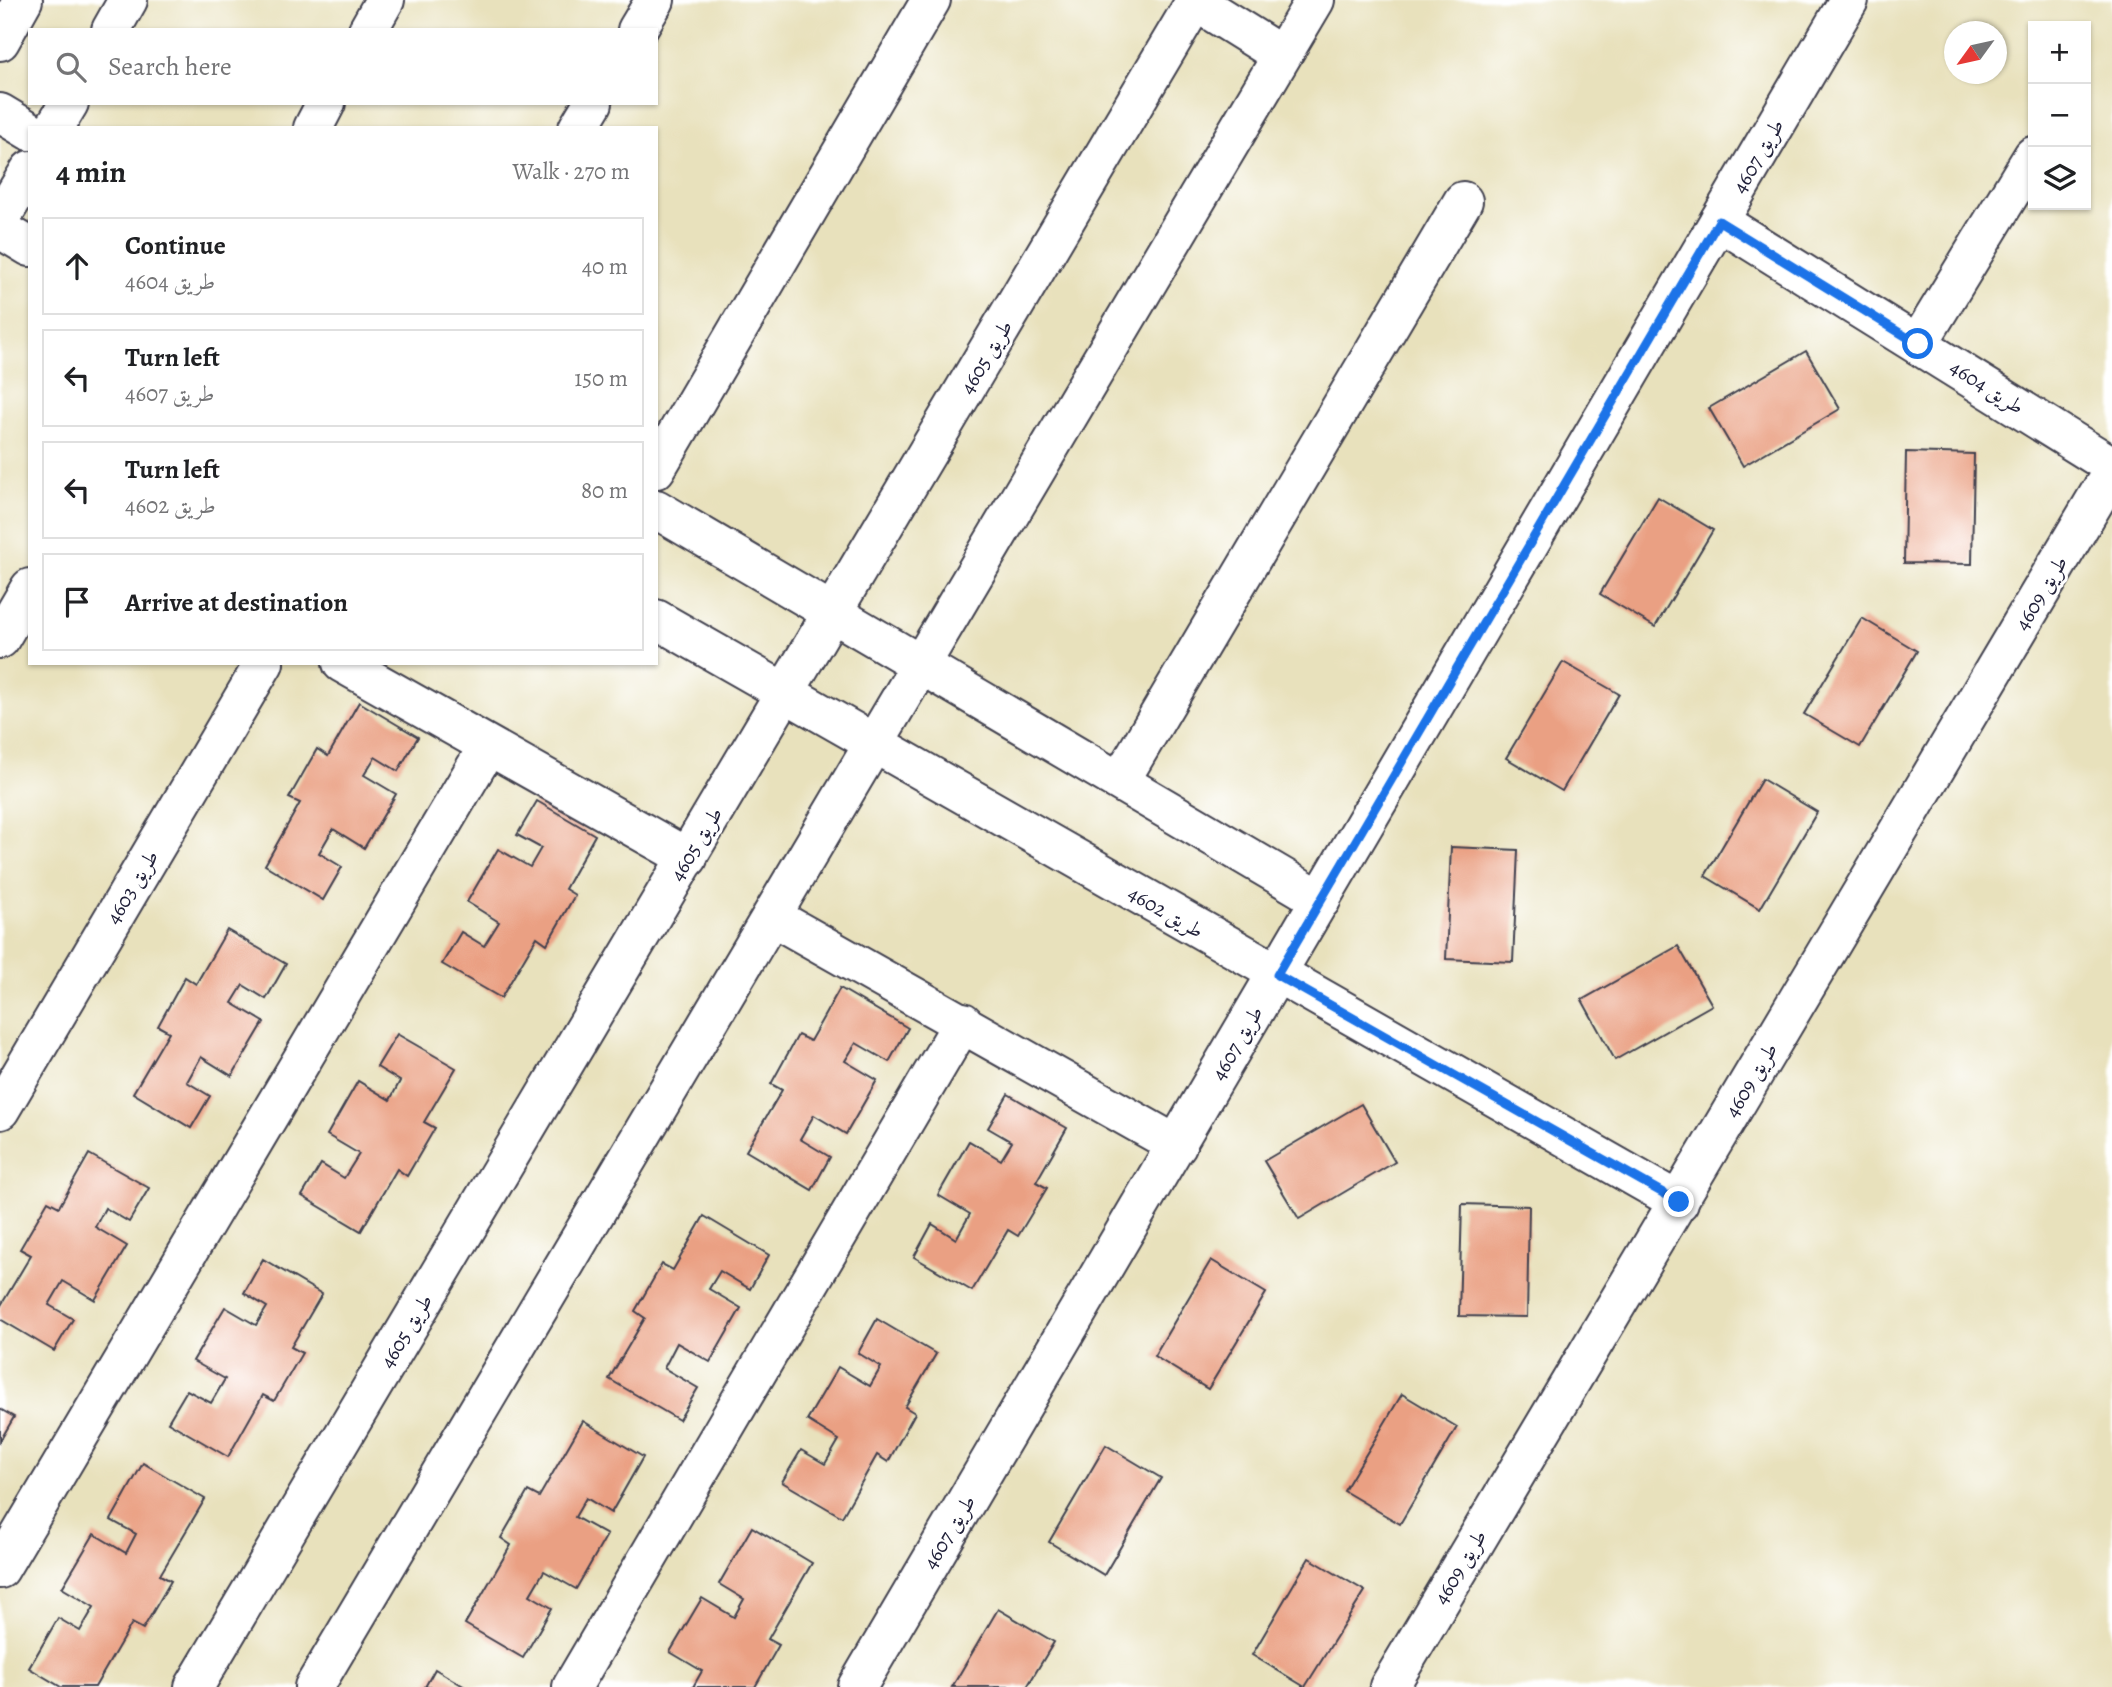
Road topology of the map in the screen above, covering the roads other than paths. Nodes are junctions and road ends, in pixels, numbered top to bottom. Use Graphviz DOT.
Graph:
graph roads {
  1 [pos="23,0"];
  2 [pos="128,0"];
  3 [pos="385,0"];
  4 [pos="655,0"];
  5 [pos="932,0"];
  6 [pos="1195,0"];
  7 [pos="1315,0"];
  8 [pos="1849,0"];
  9 [pos="112,28"];
  10 [pos="369,28"];
  11 [pos="638,28"];
  12 [pos="0,40"];
  13 [pos="1281,55"];
  14 [pos="68,105"];
  15 [pos="325,105"];
  16 [pos="592,105"];
  17 [pos="0,113"];
  18 [pos="55,126"];
  19 [pos="314,126"];
  20 [pos="579,126"];
  21 [pos="28,130"];
  22 [pos="2028,164"];
  23 [pos="28,173"];
  24 [pos="1463,201"];
  25 [pos="0,219"];
  26 [pos="1719,221"];
  27 [pos="0,229"];
  28 [pos="28,246"];
  29 [pos="1918,344"];
  30 [pos="658,466"];
  31 [pos="2112,466"];
  32 [pos="2112,472"];
  33 [pos="658,510"];
  34 [pos="28,591"];
  35 [pos="834,614"];
  36 [pos="658,620"];
  37 [pos="0,639"];
  38 [pos="923,664"];
  39 [pos="263,665"];
  40 [pos="345,665"];
  41 [pos="785,694"];
  42 [pos="875,746"];
  43 [pos="487,748"];
  44 [pos="1120,781"];
  45 [pos="688,858"];
  46 [pos="1321,900"];
  47 [pos="773,917"];
  48 [pos="1277,975"];
  49 [pos="963,1021"];
  50 [pos="0,1110"];
  51 [pos="1177,1145"];
  52 [pos="1679,1202"];
  53 [pos="0,1569"];
  54 [pos="194,1687"];
  55 [pos="314,1687"];
  56 [pos="572,1687"];
  57 [pos="858,1687"];
  58 [pos="1389,1687"];
  1 -- 12 [label="street"];
  2 -- 9 [label="street"];
  3 -- 10 [label="street"];
  4 -- 11 [label="street"];
  5 -- 30 [label="street"];
  6 -- 13 [label="street"];
  6 -- 35 [label="street, طريق 4605"];
  7 -- 13 [label="street"];
  8 -- 26 [label="street, طريق 4607"];
  13 -- 38 [label="street"];
  14 -- 18 [label="street"];
  15 -- 19 [label="street"];
  16 -- 20 [label="street"];
  17 -- 21 [label="street"];
  22 -- 29 [label="street"];
  23 -- 25 [label="street"];
  24 -- 44 [label="street"];
  26 -- 29 [label="street, طريق 4604"];
  26 -- 46 [label="street, طريق 4607"];
  27 -- 28 [label="street"];
  29 -- 31 [label="street, طريق 4604"];
  32 -- 52 [label="street, طريق 4609"];
  33 -- 35 [label="street"];
  34 -- 37 [label="street"];
  35 -- 38 [label="street"];
  35 -- 41 [label="street, طريق 4605"];
  36 -- 41 [label="street, طريق 4602"];
  38 -- 42 [label="street"];
  38 -- 44 [label="street"];
  39 -- 50 [label="street, طريق 4603"];
  40 -- 43 [label="street"];
  41 -- 42 [label="street, طريق 4602"];
  41 -- 45 [label="street, طريق 4605"];
  42 -- 47 [label="street"];
  42 -- 48 [label="street, طريق 4602"];
  43 -- 45 [label="street"];
  43 -- 53 [label="street"];
  44 -- 46 [label="street"];
  45 -- 54 [label="street, طريق 4605"];
  46 -- 48 [label="street, طريق 4607"];
  47 -- 49 [label="street"];
  47 -- 55 [label="street"];
  48 -- 51 [label="street, طريق 4607"];
  48 -- 52 [label="street, طريق 4602"];
  49 -- 51 [label="street"];
  49 -- 56 [label="street"];
  51 -- 57 [label="street, طريق 4607"];
  52 -- 58 [label="street, طريق 4609"];
}
